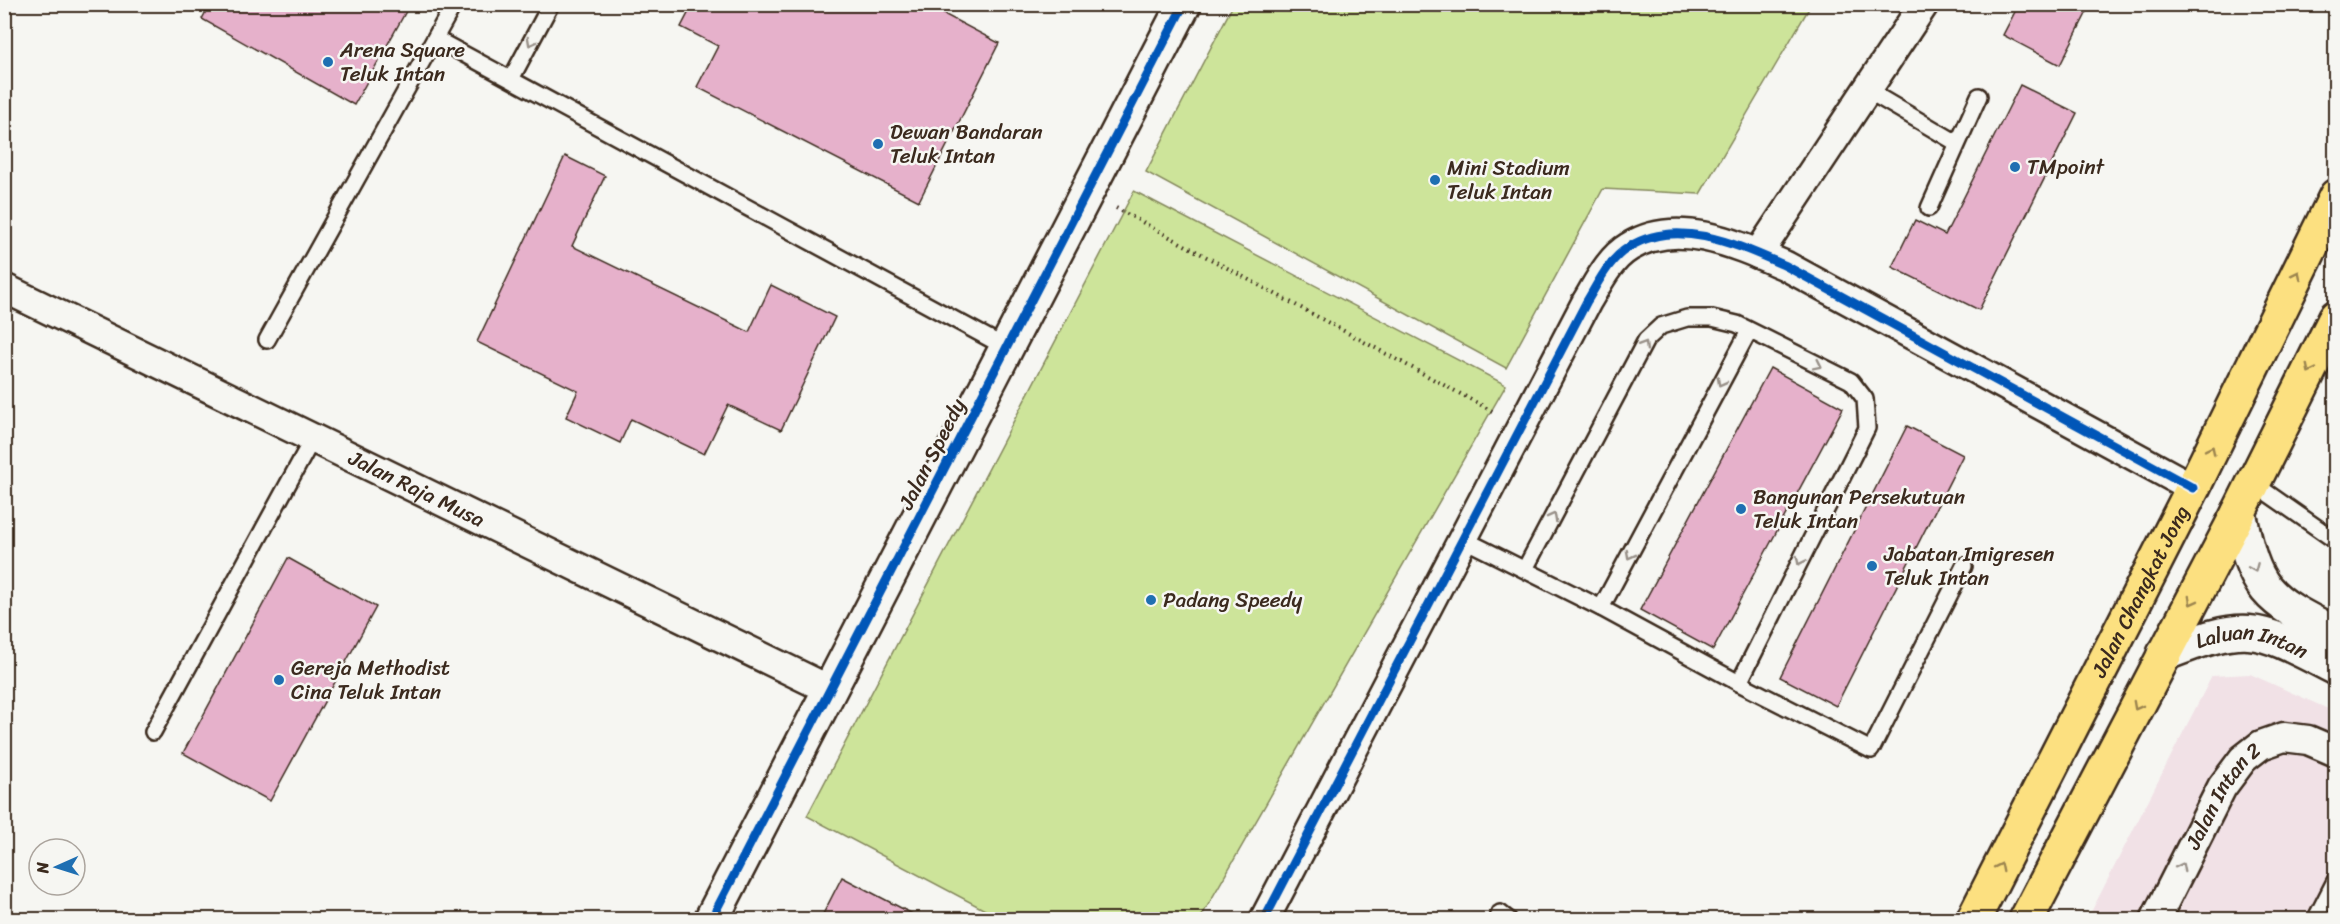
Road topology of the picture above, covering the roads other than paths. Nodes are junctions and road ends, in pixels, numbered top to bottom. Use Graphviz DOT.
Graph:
graph roads {
  1 [pos="454,4"];
  2 [pos="551,4"];
  3 [pos="1184,4"];
  4 [pos="1924,4"];
  5 [pos="436,39"];
  6 [pos="511,79"];
  7 [pos="1867,90"];
  8 [pos="1979,96"];
  9 [pos="1957,143"];
  10 [pos="2336,196"];
  11 [pos="1929,208"];
  12 [pos="1758,254"];
  13 [pos="4,288"];
  14 [pos="2336,317"];
  15 [pos="1749,331"];
  16 [pos="267,340"];
  17 [pos="1007,348"];
  18 [pos="313,438"];
  19 [pos="2253,483"];
  20 [pos="2193,488"];
  21 [pos="2239,512"];
  22 [pos="1463,539"];
  23 [pos="2336,541"];
  24 [pos="1964,566"];
  25 [pos="1525,569"];
  26 [pos="1601,608"];
  27 [pos="2336,634"];
  28 [pos="2164,654"];
  29 [pos="2336,668"];
  30 [pos="1739,683"];
  31 [pos="830,690"];
  32 [pos="153,732"];
  33 [pos="2336,752"];
  34 [pos="2336,879"];
  35 [pos="1265,919"];
  36 [pos="711,920"];
  37 [pos="1497,920"];
  38 [pos="1509,920"];
  39 [pos="1973,920"];
  40 [pos="2026,920"];
  41 [pos="2155,920"];
  42 [pos="2315,920"];
  1 -- 5 [label="lane"];
  2 -- 6 [label="lane, one-way"];
  3 -- 17 [label="street, Jalan Speedy"];
  4 -- 7 [label="street"];
  5 -- 6 [label="lane"];
  5 -- 16 [label="lane"];
  6 -- 17 [label="lane"];
  7 -- 9 [label="lane"];
  7 -- 12 [label="street"];
  8 -- 9 [label="lane"];
  9 -- 11 [label="lane"];
  20 -- 10 [label="highway, Jalan Changkat Jong, one-way"];
  12 -- 20 [label="street"];
  12 -- 22 [label="street"];
  13 -- 18 [label="street, Jalan Raja Musa"];
  14 -- 19 [label="highway, one-way"];
  25 -- 15 [label="lane, one-way"];
  15 -- 26 [label="lane, one-way"];
  15 -- 30 [label="lane, one-way"];
  17 -- 31 [label="street, Jalan Speedy"];
  18 -- 31 [label="street, Jalan Raja Musa"];
  18 -- 32 [label="lane"];
  19 -- 21 [label="highway"];
  19 -- 23 [label="lane"];
  39 -- 20 [label="highway, Jalan Changkat Jong, one-way"];
  21 -- 27 [label="street, Laluan Intan, one-way"];
  21 -- 28 [label="highway, one-way"];
  22 -- 25 [label="lane"];
  22 -- 35 [label="street"];
  24 -- 30 [label="lane"];
  25 -- 26 [label="lane"];
  26 -- 30 [label="lane"];
  28 -- 29 [label="street, Laluan Intan"];
  28 -- 40 [label="highway, one-way"];
  31 -- 36 [label="street, Jalan Speedy"];
  41 -- 33 [label="street, Jalan Intan 2, one-way"];
  34 -- 42 [label="lane"];
  37 -- 38 [label="lane"];
}
